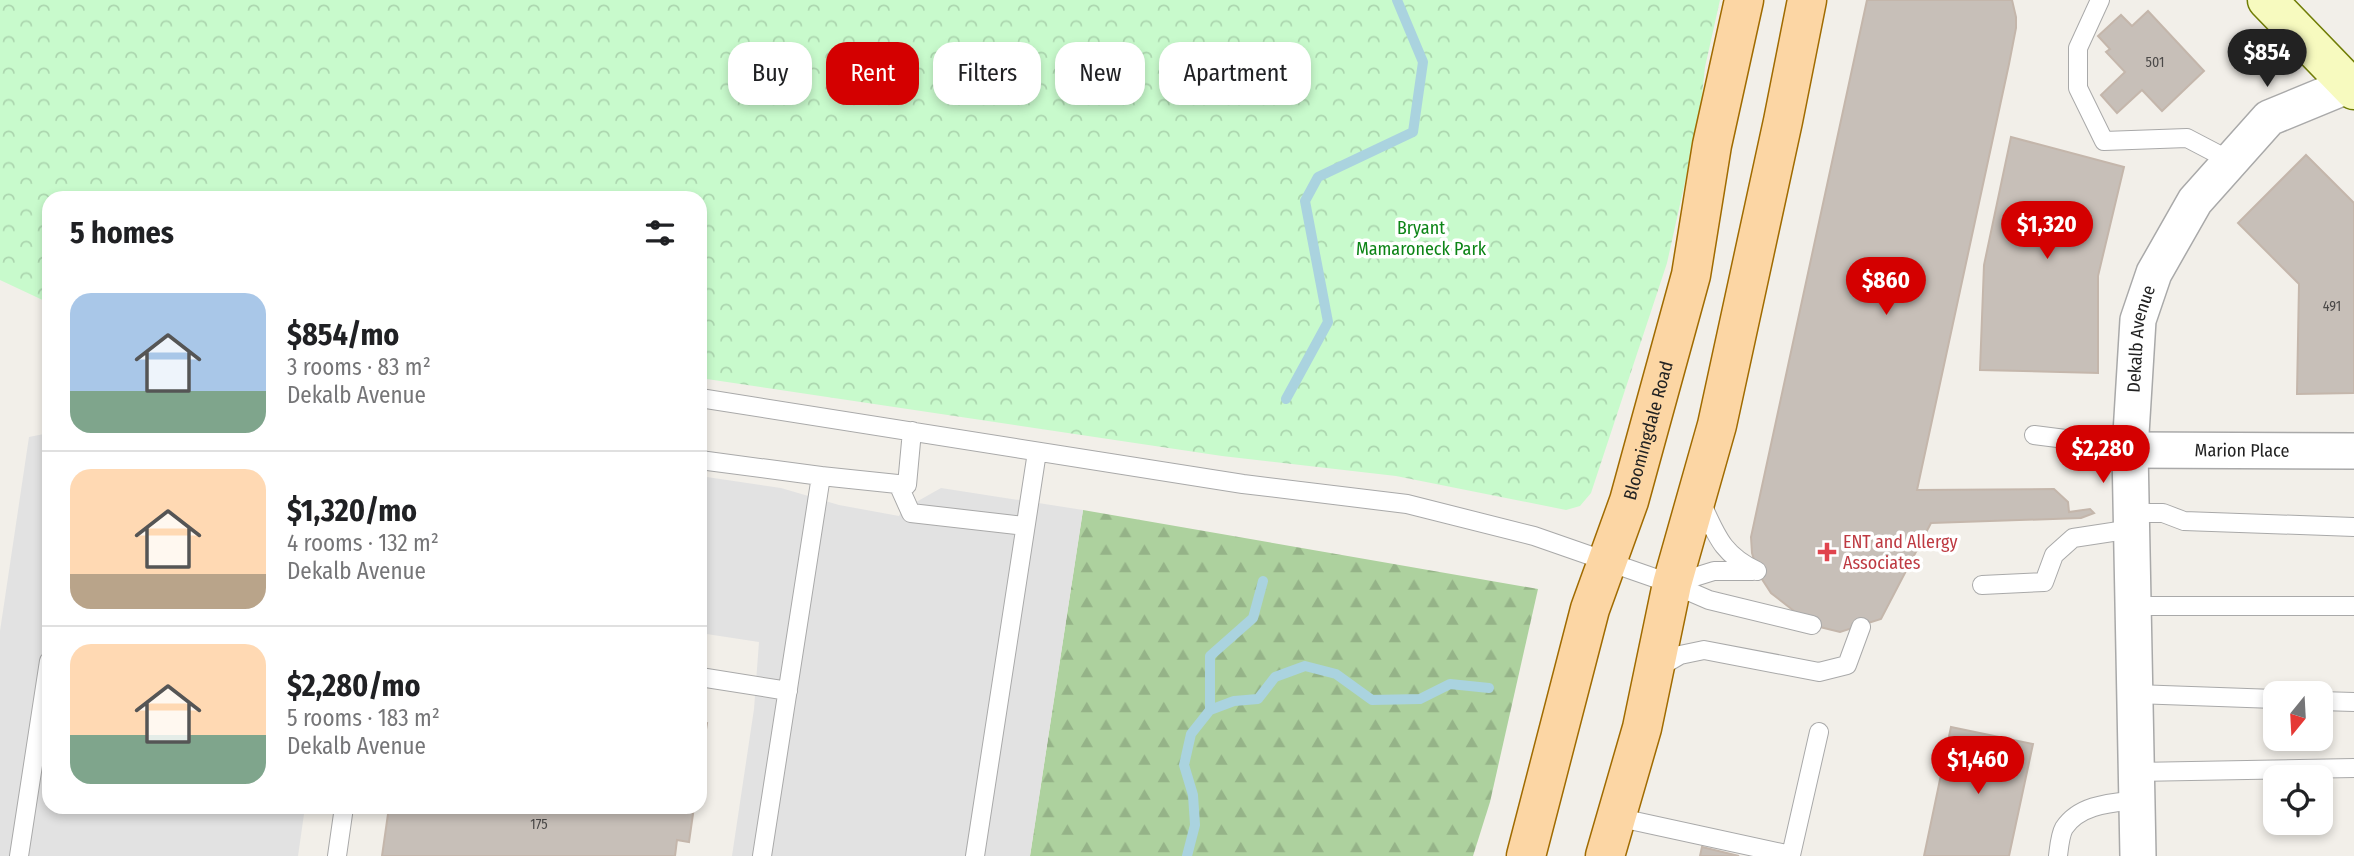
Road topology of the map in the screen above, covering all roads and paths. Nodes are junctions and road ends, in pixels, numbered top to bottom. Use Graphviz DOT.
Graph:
graph roads {
  1 [pos="1744,0"];
  2 [pos="1807,0"];
  3 [pos="2099,0"];
  4 [pos="2267,0"];
  5 [pos="2353,87"];
  6 [pos="2231,161"];
  7 [pos="707,399"];
  8 [pos="912,431"];
  9 [pos="2034,435"];
  10 [pos="2130,450"];
  11 [pos="2354,451"];
  12 [pos="1037,452"];
  13 [pos="707,461"];
  14 [pos="821,476"];
  15 [pos="898,484"];
  16 [pos="1699,496"];
  17 [pos="2131,521"];
  18 [pos="1025,526"];
  19 [pos="2354,527"];
  20 [pos="1608,561"];
  21 [pos="1672,584"];
  22 [pos="1982,585"];
  23 [pos="2133,606"];
  24 [pos="2354,606"];
  25 [pos="1812,625"];
  26 [pos="1861,626"];
  27 [pos="1653,671"];
  28 [pos="707,678"];
  29 [pos="788,691"];
  30 [pos="2135,694"];
  31 [pos="2263,699"];
  32 [pos="2333,701"];
  33 [pos="2354,702"];
  34 [pos="42,706"];
  35 [pos="1819,732"];
  36 [pos="2354,768"];
  37 [pos="2137,786"];
  38 [pos="343,814"];
  39 [pos="1616,817"];
  40 [pos="19,856"];
  41 [pos="337,856"];
  42 [pos="762,856"];
  43 [pos="975,856"];
  44 [pos="1526,856"];
  45 [pos="1605,856"];
  46 [pos="2058,856"];
  47 [pos="2138,856"];
  1 -- 20 [label="main road, Bloomingdale Road"];
  2 -- 16 [label="main road"];
  3 -- 6 [label="lane"];
  4 -- 5 [label="main road"];
  5 -- 6 [label="street, Dekalb Avenue"];
  6 -- 10 [label="street, Dekalb Avenue"];
  7 -- 8 [label="lane"];
  8 -- 12 [label="lane"];
  8 -- 15 [label="lane"];
  9 -- 10 [label="lane"];
  10 -- 11 [label="street, Marion Place"];
  10 -- 17 [label="street, Dekalb Avenue"];
  12 -- 18 [label="lane"];
  12 -- 20 [label="lane"];
  13 -- 14 [label="lane"];
  14 -- 15 [label="lane"];
  14 -- 29 [label="lane"];
  15 -- 18 [label="lane"];
  16 -- 21 [label="main road"];
  16 -- 21 [label="lane"];
  17 -- 19 [label="lane"];
  17 -- 22 [label="lane"];
  17 -- 23 [label="street, Dekalb Avenue"];
  18 -- 43 [label="lane"];
  20 -- 21 [label="lane"];
  20 -- 44 [label="main road, Bloomingdale Road"];
  21 -- 25 [label="lane"];
  21 -- 27 [label="main road"];
  23 -- 24 [label="lane"];
  23 -- 30 [label="street, Dekalb Avenue"];
  26 -- 27 [label="lane"];
  27 -- 39 [label="main road"];
  28 -- 29 [label="lane"];
  29 -- 42 [label="lane"];
  30 -- 31 [label="lane"];
  30 -- 37 [label="street, Dekalb Avenue"];
  32 -- 33 [label="lane"];
  34 -- 40 [label="lane"];
  35 -- 39 [label="lane"];
  36 -- 37 [label="lane"];
  37 -- 46 [label="lane"];
  37 -- 47 [label="street, Dekalb Avenue"];
  38 -- 41 [label="lane"];
  39 -- 45 [label="main road"];
}
